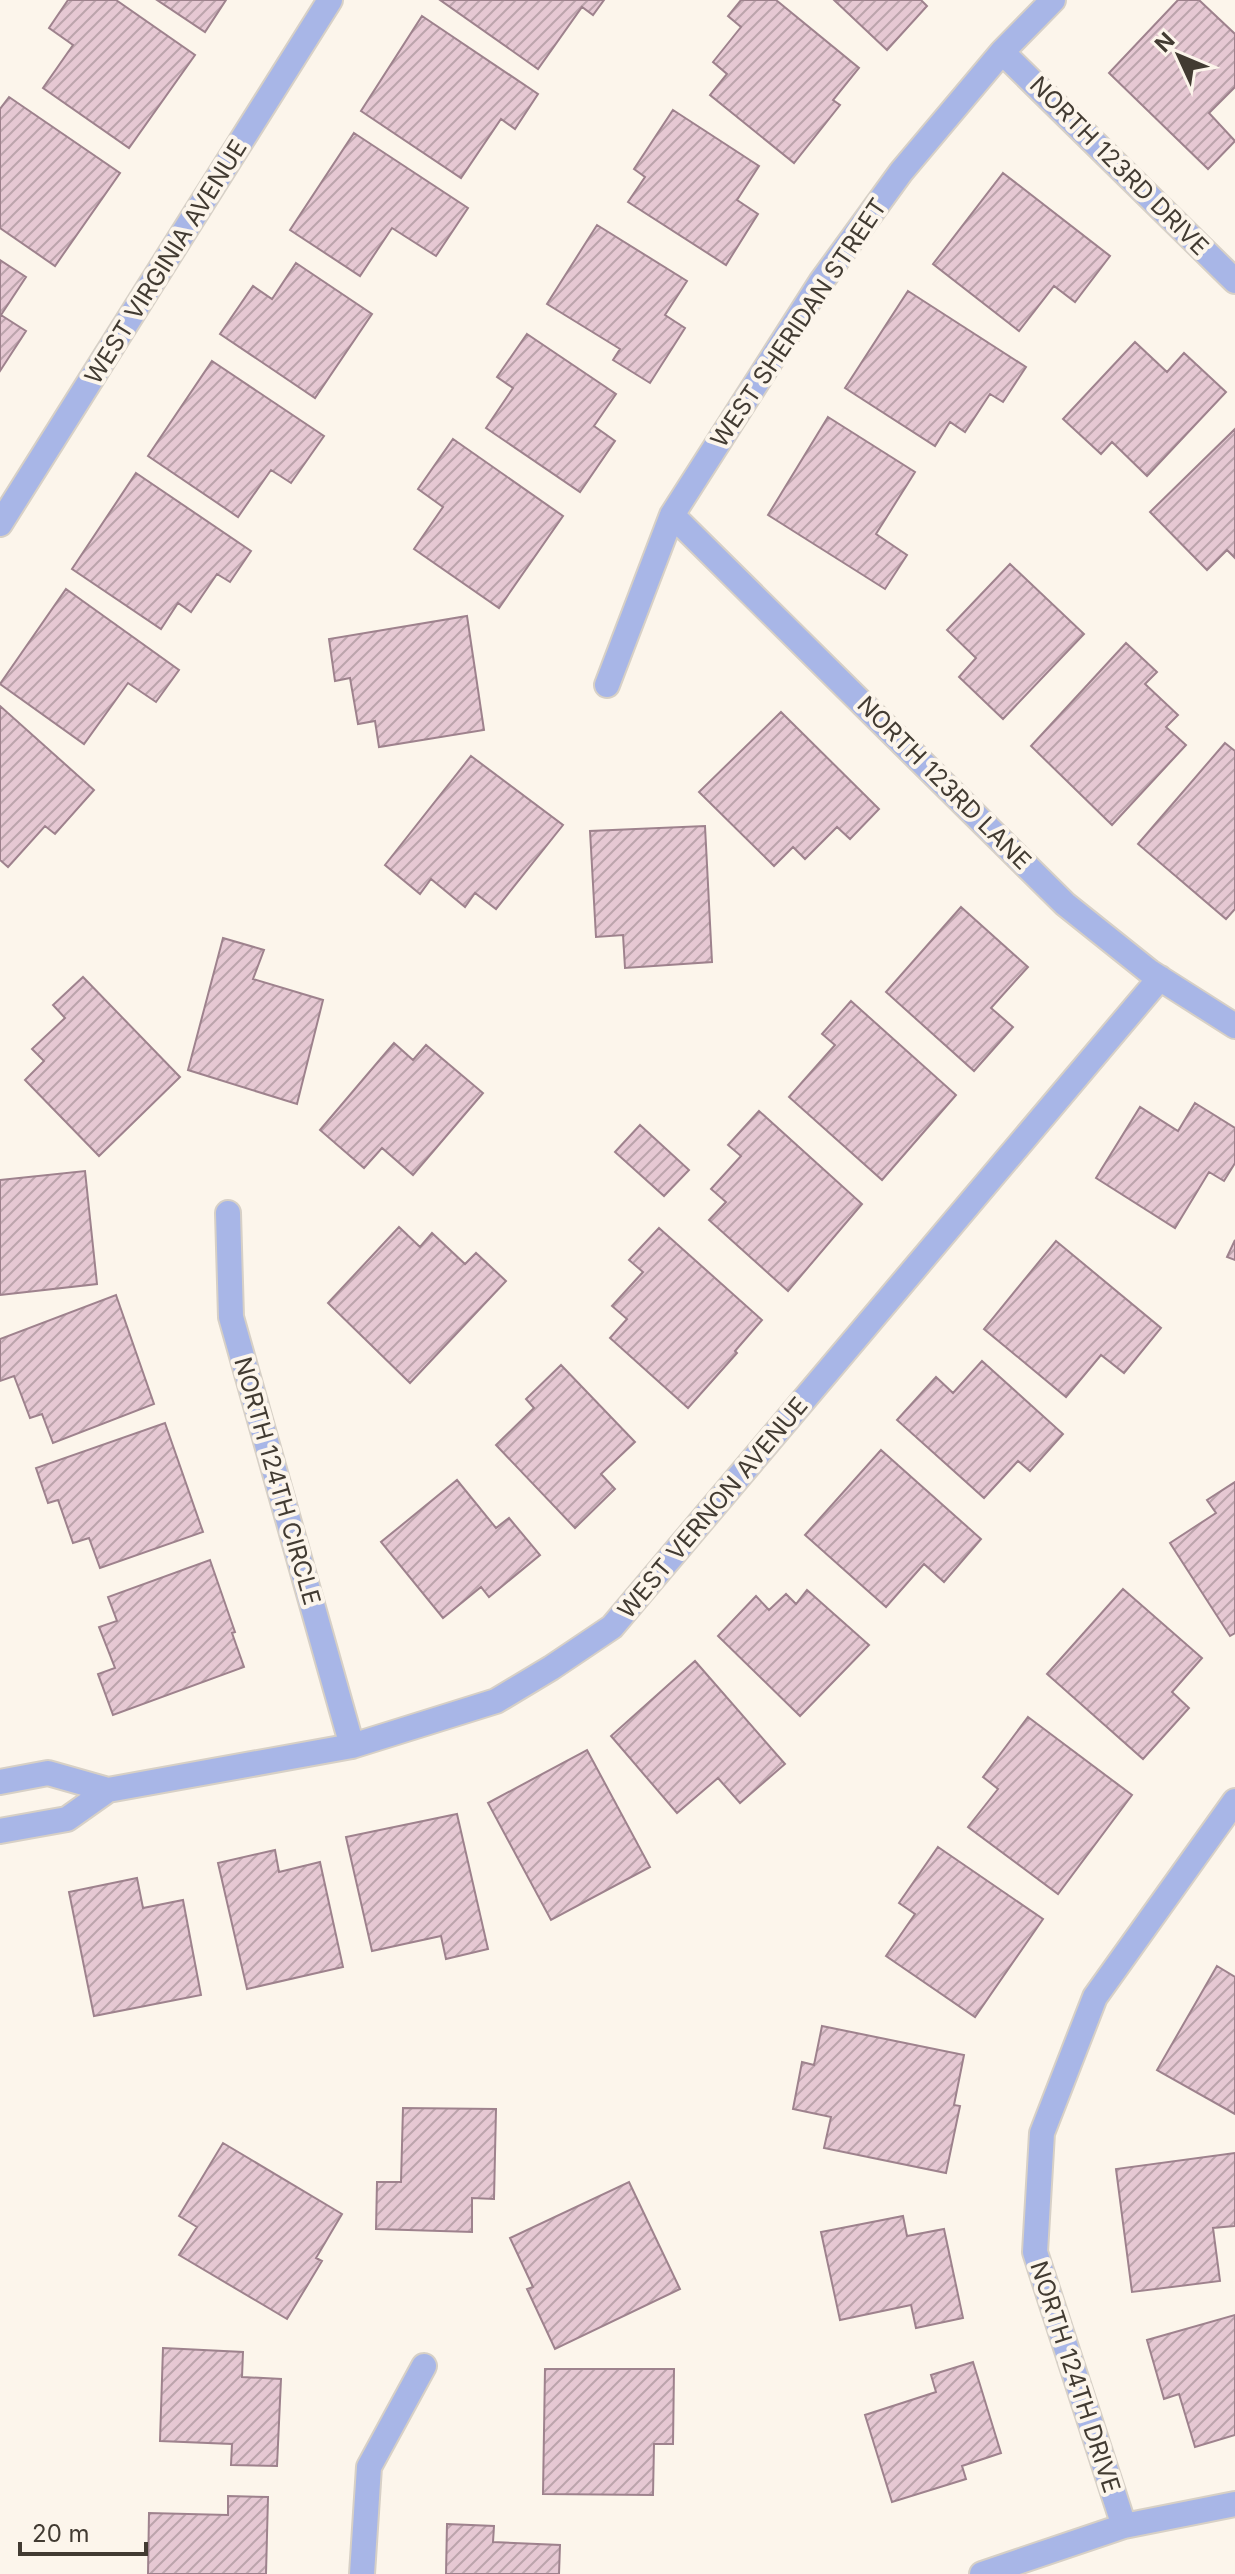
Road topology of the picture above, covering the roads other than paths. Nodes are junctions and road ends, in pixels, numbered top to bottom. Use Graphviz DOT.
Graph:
graph roads {
  1 [pos="330,0"];
  2 [pos="1053,0"];
  3 [pos="1002,52"];
  4 [pos="1235,281"];
  5 [pos="672,515"];
  6 [pos="0,524"];
  7 [pos="607,685"];
  8 [pos="1160,978"];
  9 [pos="1235,1026"];
  10 [pos="228,1213"];
  11 [pos="352,1746"];
  12 [pos="0,1782"];
  13 [pos="108,1790"];
  14 [pos="1235,1801"];
  15 [pos="0,1831"];
  16 [pos="424,2366"];
  17 [pos="1235,2504"];
  18 [pos="1124,2526"];
  19 [pos="362,2574"];
  20 [pos="982,2574"];
  1 -- 6 [label="street, WEST VIRGINIA AVENUE"];
  2 -- 3 [label="street, WEST SHERIDAN STREET"];
  3 -- 4 [label="street, NORTH 123RD DRIVE"];
  3 -- 5 [label="street, WEST SHERIDAN STREET"];
  5 -- 7 [label="street, WEST SHERIDAN STREET"];
  5 -- 8 [label="street, NORTH 123RD LANE"];
  8 -- 9 [label="street, NORTH 123RD LANE"];
  8 -- 11 [label="street, WEST VERNON AVENUE"];
  10 -- 11 [label="street, NORTH 124TH CIRCLE"];
  11 -- 13 [label="street, WEST VERNON AVENUE"];
  12 -- 13 [label="street, WEST VERNON AVENUE"];
  13 -- 15 [label="street, WEST VERNON AVENUE"];
  14 -- 18 [label="street, NORTH 124TH DRIVE"];
  16 -- 19 [label="street"];
  17 -- 18 [label="street"];
  18 -- 20 [label="street"];
}
